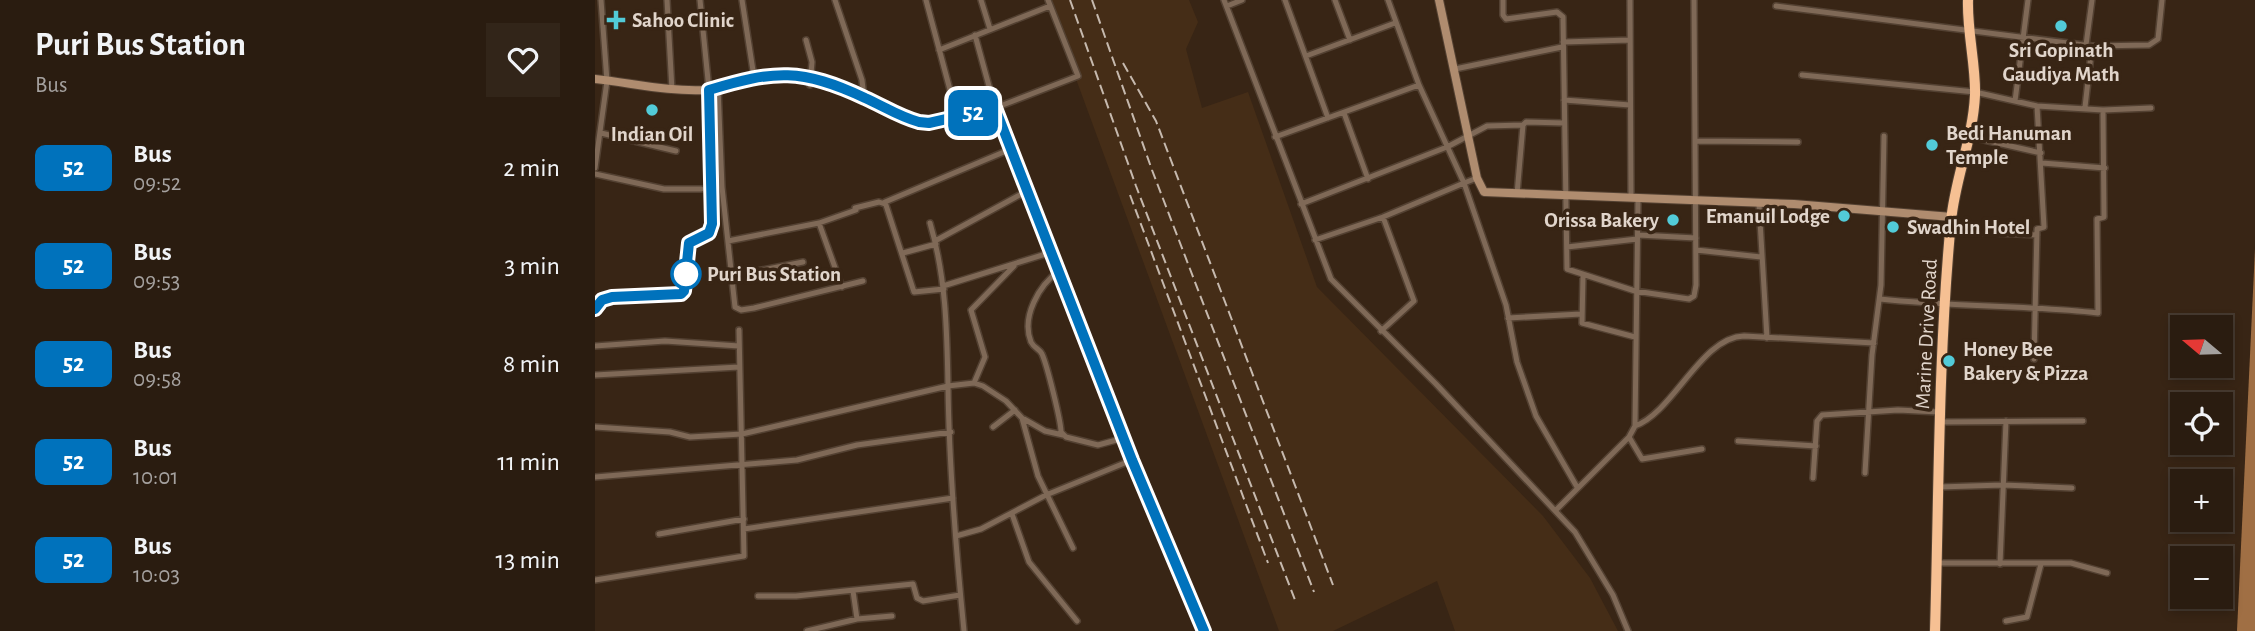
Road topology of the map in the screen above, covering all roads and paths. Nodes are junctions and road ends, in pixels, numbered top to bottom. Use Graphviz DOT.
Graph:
graph roads {
  1 [pos="601,0"];
  2 [pos="667,0"];
  3 [pos="700,0"];
  4 [pos="742,0"];
  5 [pos="835,0"];
  6 [pos="926,0"];
  7 [pos="981,0"];
  8 [pos="1242,0"];
  9 [pos="1285,0"];
  10 [pos="1335,0"];
  11 [pos="1388,0"];
  12 [pos="1439,0"];
  13 [pos="1503,0"];
  14 [pos="1630,0"];
  15 [pos="1694,0"];
  16 [pos="1968,0"];
  17 [pos="2028,0"];
  18 [pos="2092,0"];
  19 [pos="2162,0"];
  20 [pos="1049,3"];
  21 [pos="1226,3"];
  22 [pos="1776,6"];
  23 [pos="1395,23"];
  24 [pos="990,29"];
  25 [pos="595,31"];
  26 [pos="603,32"];
  27 [pos="1967,32"];
  28 [pos="975,35"];
  29 [pos="2024,38"];
  30 [pos="806,40"];
  31 [pos="1350,40"];
  32 [pos="1630,40"];
  33 [pos="1563,44"];
  34 [pos="2089,46"];
  35 [pos="939,50"];
  36 [pos="1306,56"];
  37 [pos="1455,69"];
  38 [pos="1802,75"];
  39 [pos="754,77"];
  40 [pos="595,79"];
  41 [pos="607,80"];
  42 [pos="810,82"];
  43 [pos="1419,85"];
  44 [pos="718,87"];
  45 [pos="672,90"];
  46 [pos="709,90"];
  47 [pos="1975,92"];
  48 [pos="864,97"];
  49 [pos="1564,100"];
  50 [pos="2015,100"];
  51 [pos="1630,105"];
  52 [pos="2037,106"];
  53 [pos="2085,107"];
  54 [pos="995,108"];
  55 [pos="2151,108"];
  56 [pos="2103,110"];
  57 [pos="1344,113"];
  58 [pos="957,116"];
  59 [pos="1328,118"];
  60 [pos="1564,123"];
  61 [pos="1523,125"];
  62 [pos="601,133"];
  63 [pos="1468,135"];
  64 [pos="1884,136"];
  65 [pos="1971,137"];
  66 [pos="1275,138"];
  67 [pos="1696,141"];
  68 [pos="1798,142"];
  69 [pos="1447,147"];
  70 [pos="1011,149"];
  71 [pos="676,151"];
  72 [pos="2041,153"];
  73 [pos="2042,163"];
  74 [pos="595,168"];
  75 [pos="2105,168"];
  76 [pos="595,174"];
  77 [pos="1369,178"];
  78 [pos="1477,178"];
  79 [pos="1464,183"];
  80 [pos="701,189"];
  81 [pos="1028,191"];
  82 [pos="1517,194"];
  83 [pos="1566,196"];
  84 [pos="1632,197"];
  85 [pos="1696,201"];
  86 [pos="885,204"];
  87 [pos="1301,204"];
  88 [pos="1759,204"];
  89 [pos="1881,211"];
  90 [pos="1638,212"];
  91 [pos="1383,217"];
  92 [pos="1952,217"];
  93 [pos="819,223"];
  94 [pos="930,223"];
  95 [pos="1951,232"];
  96 [pos="2037,235"];
  97 [pos="1638,237"];
  98 [pos="1696,239"];
  99 [pos="728,240"];
  100 [pos="1315,240"];
  101 [pos="935,243"];
  102 [pos="1567,247"];
  103 [pos="1696,250"];
  104 [pos="1052,252"];
  105 [pos="903,253"];
  106 [pos="1761,257"];
  107 [pos="803,262"];
  108 [pos="1014,266"];
  109 [pos="1059,271"];
  110 [pos="731,276"];
  111 [pos="1583,276"];
  112 [pos="863,281"];
  113 [pos="842,287"];
  114 [pos="944,288"];
  115 [pos="1635,291"];
  116 [pos="1880,299"];
  117 [pos="1945,306"];
  118 [pos="2035,306"];
  119 [pos="1581,314"];
  120 [pos="1508,318"];
  121 [pos="739,330"];
  122 [pos="1381,331"];
  123 [pos="1635,337"];
  124 [pos="1767,338"];
  125 [pos="1874,343"];
  126 [pos="595,346"];
  127 [pos="739,346"];
  128 [pos="2033,359"];
  129 [pos="739,367"];
  130 [pos="595,375"];
  131 [pos="974,383"];
  132 [pos="948,386"];
  133 [pos="1015,410"];
  134 [pos="1867,414"];
  135 [pos="1941,417"];
  136 [pos="1022,418"];
  137 [pos="2083,421"];
  138 [pos="2006,422"];
  139 [pos="1635,426"];
  140 [pos="595,427"];
  141 [pos="993,427"];
  142 [pos="951,432"];
  143 [pos="742,435"];
  144 [pos="1063,435"];
  145 [pos="1629,437"];
  146 [pos="1123,438"];
  147 [pos="1738,441"];
  148 [pos="1816,446"];
  149 [pos="1702,449"];
  150 [pos="1132,460"];
  151 [pos="743,464"];
  152 [pos="1865,473"];
  153 [pos="595,477"];
  154 [pos="1813,478"];
  155 [pos="2003,485"];
  156 [pos="1577,487"];
  157 [pos="1939,487"];
  158 [pos="2072,488"];
  159 [pos="1046,495"];
  160 [pos="953,498"];
  161 [pos="1556,510"];
  162 [pos="1012,514"];
  163 [pos="744,519"];
  164 [pos="744,529"];
  165 [pos="659,534"];
  166 [pos="956,537"];
  167 [pos="1073,548"];
  168 [pos="1937,563"];
  169 [pos="2000,564"];
  170 [pos="2041,564"];
  171 [pos="2107,573"];
  172 [pos="595,580"];
  173 [pos="853,591"];
  174 [pos="960,595"];
  175 [pos="758,596"];
  176 [pos="892,615"];
  177 [pos="857,619"];
  178 [pos="1077,621"];
  179 [pos="2006,621"];
  180 [pos="807,631"];
  181 [pos="964,631"];
  182 [pos="1205,631"];
  183 [pos="1628,631"];
  184 [pos="1935,631"];
  1 -- 26 [label="street"];
  2 -- 45 [label="street"];
  3 -- 46 [label="street"];
  4 -- 39 [label="street"];
  5 -- 48 [label="street"];
  6 -- 35 [label="street"];
  7 -- 24 [label="street"];
  8 -- 21 [label="street"];
  9 -- 36 [label="street"];
  10 -- 31 [label="street"];
  11 -- 23 [label="street"];
  12 -- 37 [label="main road"];
  13 -- 33 [label="street"];
  14 -- 32 [label="street"];
  15 -- 67 [label="street"];
  16 -- 27 [label="highway, Marine Drive Road"];
  17 -- 29 [label="street"];
  18 -- 34 [label="street"];
  19 -- 34 [label="street"];
  20 -- 24 [label="street"];
  20 -- 54 [label="street"];
  21 -- 66 [label="street"];
  22 -- 27 [label="street"];
  23 -- 31 [label="street"];
  23 -- 43 [label="street"];
  24 -- 28 [label="street"];
  25 -- 26 [label="street"];
  26 -- 41 [label="street"];
  27 -- 29 [label="street"];
  27 -- 47 [label="highway, Marine Drive Road"];
  28 -- 35 [label="street"];
  28 -- 54 [label="street"];
  29 -- 34 [label="street"];
  29 -- 50 [label="street"];
  30 -- 42 [label="street"];
  31 -- 36 [label="street"];
  32 -- 33 [label="street"];
  32 -- 51 [label="street"];
  33 -- 37 [label="street"];
  33 -- 49 [label="street"];
  34 -- 53 [label="street"];
  35 -- 58 [label="street"];
  36 -- 59 [label="street"];
  37 -- 63 [label="main road"];
  38 -- 47 [label="street"];
  39 -- 42 [label="main road"];
  39 -- 44 [label="main road"];
  40 -- 41 [label="main road"];
  41 -- 45 [label="main road"];
  41 -- 62 [label="street"];
  42 -- 48 [label="main road"];
  43 -- 57 [label="street"];
  43 -- 69 [label="street"];
  44 -- 46 [label="main road"];
  44 -- 99 [label="street"];
  45 -- 46 [label="main road"];
  47 -- 50 [label="street"];
  47 -- 65 [label="highway, Marine Drive Road"];
  48 -- 58 [label="main road"];
  49 -- 51 [label="street"];
  49 -- 60 [label="street"];
  50 -- 52 [label="street"];
  51 -- 84 [label="street"];
  52 -- 53 [label="street"];
  52 -- 72 [label="street"];
  53 -- 56 [label="street"];
  54 -- 58 [label="main road"];
  54 -- 70 [label="main road"];
  55 -- 56 [label="street"];
  56 -- 75 [label="street"];
  57 -- 59 [label="street"];
  57 -- 77 [label="street"];
  59 -- 66 [label="street"];
  60 -- 61 [label="street"];
  60 -- 83 [label="street"];
  61 -- 63 [label="street"];
  61 -- 82 [label="street"];
  62 -- 71 [label="street"];
  62 -- 74 [label="street"];
  63 -- 69 [label="street"];
  63 -- 78 [label="main road"];
  64 -- 89 [label="street"];
  65 -- 72 [label="street"];
  65 -- 92 [label="highway, Marine Drive Road"];
  66 -- 87 [label="street"];
  67 -- 68 [label="street"];
  67 -- 85 [label="street"];
  69 -- 77 [label="street"];
  69 -- 79 [label="street"];
  70 -- 81 [label="main road"];
  70 -- 86 [label="street"];
  72 -- 73 [label="street"];
  73 -- 75 [label="street"];
  73 -- 96 [label="street"];
  75 -- 118 [label="street"];
  76 -- 80 [label="street"];
  77 -- 87 [label="street"];
  78 -- 79 [label="street"];
  78 -- 82 [label="main road"];
  79 -- 91 [label="street"];
  79 -- 120 [label="street"];
  81 -- 101 [label="street"];
  81 -- 104 [label="main road"];
  82 -- 83 [label="main road"];
  83 -- 84 [label="main road"];
  83 -- 102 [label="street"];
  84 -- 85 [label="main road"];
  84 -- 90 [label="street"];
  84 -- 90 [label="street"];
  85 -- 88 [label="main road"];
  85 -- 98 [label="street"];
  86 -- 93 [label="street"];
  86 -- 105 [label="street"];
  87 -- 100 [label="street"];
  88 -- 89 [label="main road"];
  88 -- 106 [label="street"];
  89 -- 92 [label="main road"];
  89 -- 116 [label="street"];
  90 -- 97 [label="street"];
  91 -- 100 [label="street"];
  91 -- 122 [label="street"];
  92 -- 95 [label="highway, Marine Drive Road"];
  93 -- 99 [label="street"];
  93 -- 113 [label="street"];
  94 -- 101 [label="street"];
  95 -- 96 [label="street"];
  95 -- 117 [label="highway, Marine Drive Road"];
  96 -- 118 [label="street"];
  97 -- 98 [label="street"];
  97 -- 102 [label="street"];
  97 -- 115 [label="street"];
  98 -- 103 [label="street"];
  99 -- 110 [label="street"];
  100 -- 122 [label="street"];
  101 -- 105 [label="street"];
  101 -- 114 [label="street"];
  102 -- 111 [label="street"];
  103 -- 106 [label="street"];
  103 -- 115 [label="street"];
  104 -- 108 [label="street"];
  104 -- 109 [label="main road"];
  105 -- 114 [label="street"];
  106 -- 124 [label="street"];
  107 -- 110 [label="street"];
  108 -- 114 [label="street"];
  108 -- 131 [label="street"];
  109 -- 144 [label="street"];
  109 -- 146 [label="main road"];
  110 -- 113 [label="street"];
  111 -- 115 [label="street"];
  111 -- 119 [label="street"];
  112 -- 113 [label="street"];
  114 -- 132 [label="street"];
  115 -- 123 [label="street"];
  116 -- 117 [label="street"];
  116 -- 125 [label="street"];
  117 -- 118 [label="street"];
  117 -- 135 [label="highway, Marine Drive Road"];
  118 -- 128 [label="street"];
  119 -- 120 [label="street"];
  119 -- 123 [label="street"];
  120 -- 156 [label="street"];
  121 -- 127 [label="street"];
  122 -- 161 [label="street"];
  123 -- 139 [label="street"];
  124 -- 125 [label="street"];
  124 -- 139 [label="street"];
  125 -- 134 [label="street"];
  126 -- 127 [label="street"];
  127 -- 129 [label="street"];
  129 -- 130 [label="street"];
  129 -- 143 [label="street"];
  131 -- 132 [label="street"];
  131 -- 133 [label="street"];
  132 -- 142 [label="street"];
  132 -- 143 [label="street"];
  133 -- 136 [label="street"];
  133 -- 141 [label="street"];
  134 -- 135 [label="street"];
  134 -- 148 [label="street"];
  134 -- 152 [label="street"];
  135 -- 138 [label="street"];
  135 -- 157 [label="highway, Marine Drive Road"];
  136 -- 144 [label="street"];
  136 -- 159 [label="street"];
  137 -- 138 [label="street"];
  138 -- 155 [label="street"];
  139 -- 145 [label="street"];
  140 -- 143 [label="street"];
  142 -- 151 [label="street"];
  142 -- 160 [label="street"];
  143 -- 151 [label="street"];
  144 -- 146 [label="street"];
  145 -- 149 [label="street"];
  145 -- 156 [label="street"];
  146 -- 150 [label="main road"];
  147 -- 148 [label="street"];
  148 -- 154 [label="street"];
  150 -- 159 [label="street"];
  150 -- 182 [label="main road"];
  151 -- 153 [label="street"];
  151 -- 163 [label="street"];
  155 -- 157 [label="street"];
  155 -- 158 [label="street"];
  155 -- 169 [label="street"];
  156 -- 161 [label="street"];
  157 -- 168 [label="highway, Marine Drive Road"];
  159 -- 162 [label="street"];
  159 -- 167 [label="street"];
  160 -- 164 [label="street"];
  160 -- 166 [label="street"];
  161 -- 183 [label="street"];
  162 -- 166 [label="street"];
  162 -- 178 [label="street"];
  163 -- 164 [label="street"];
  163 -- 165 [label="street"];
  164 -- 172 [label="street"];
  166 -- 174 [label="street"];
  168 -- 169 [label="street"];
  168 -- 184 [label="highway, Marine Drive Road"];
  169 -- 170 [label="street"];
  170 -- 171 [label="street"];
  170 -- 179 [label="street"];
  173 -- 174 [label="street"];
  173 -- 175 [label="street"];
  173 -- 177 [label="street"];
  174 -- 181 [label="street"];
  176 -- 177 [label="street"];
  177 -- 180 [label="street"];
}
